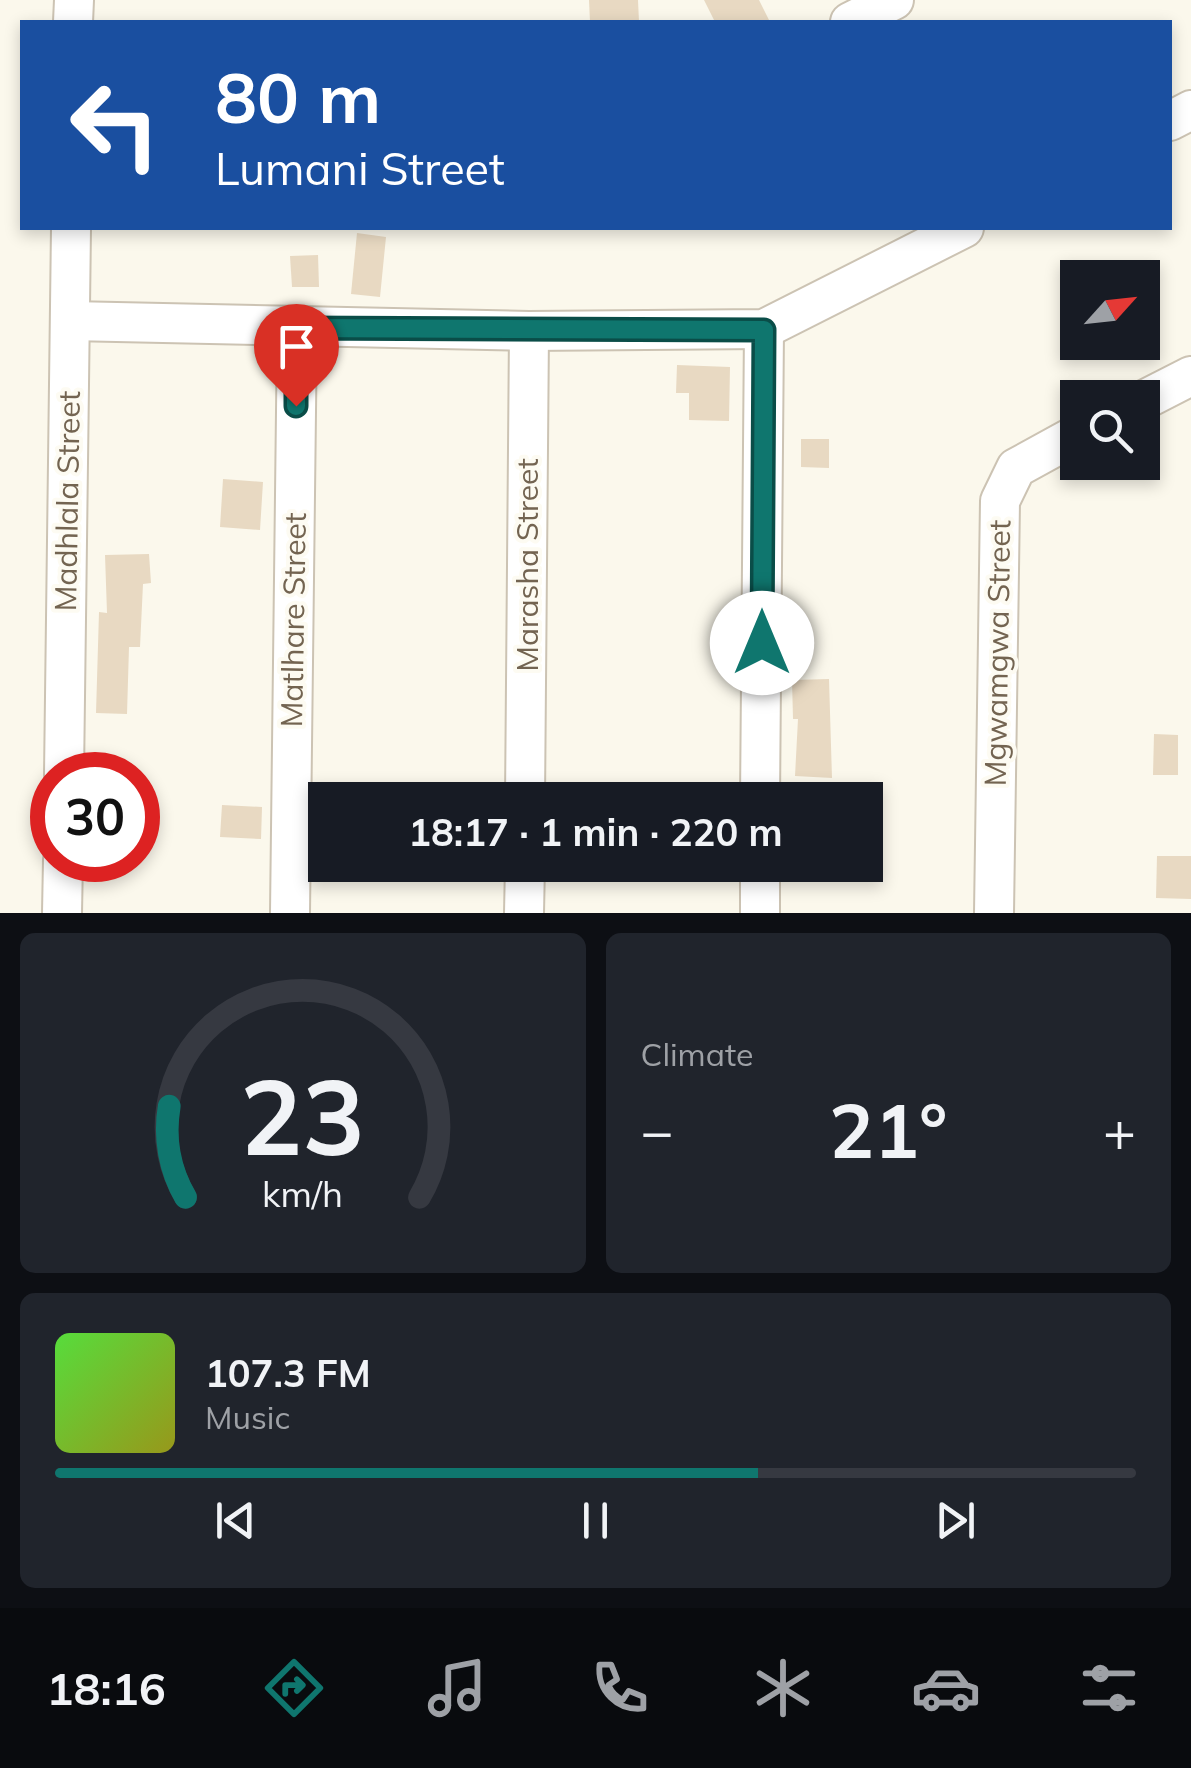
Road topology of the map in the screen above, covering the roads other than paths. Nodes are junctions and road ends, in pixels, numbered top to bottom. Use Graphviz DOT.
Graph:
graph roads {
  1 [pos="894,0"];
  2 [pos="854,20"];
  3 [pos="71,230"];
  4 [pos="960,230"];
  5 [pos="70,321"];
  6 [pos="296,328"];
  7 [pos="764,330"];
  8 [pos="529,331"];
  9 [pos="1191,376"];
  10 [pos="1160,391"];
  11 [pos="1060,444"];
  12 [pos="64,752"];
  13 [pos="525,782"];
  14 [pos="760,782"];
  15 [pos="63,882"];
  16 [pos="525,882"];
  17 [pos="760,882"];
  18 [pos="62,913"];
  19 [pos="290,913"];
  20 [pos="524,913"];
  21 [pos="760,913"];
  22 [pos="994,913"];
  1 -- 2 [label="street"];
  3 -- 5 [label="street, Madhlala Street"];
  4 -- 7 [label="street"];
  5 -- 6 [label="street"];
  5 -- 12 [label="street, Madhlala Street"];
  6 -- 8 [label="street"];
  6 -- 19 [label="street, Matlhare Street"];
  7 -- 8 [label="street"];
  7 -- 14 [label="street"];
  8 -- 13 [label="street, Marasha Street"];
  9 -- 10 [label="street"];
  11 -- 22 [label="street, Mgwamgwa Street"];
  15 -- 18 [label="street"];
  16 -- 20 [label="street"];
  17 -- 21 [label="street"];
}
